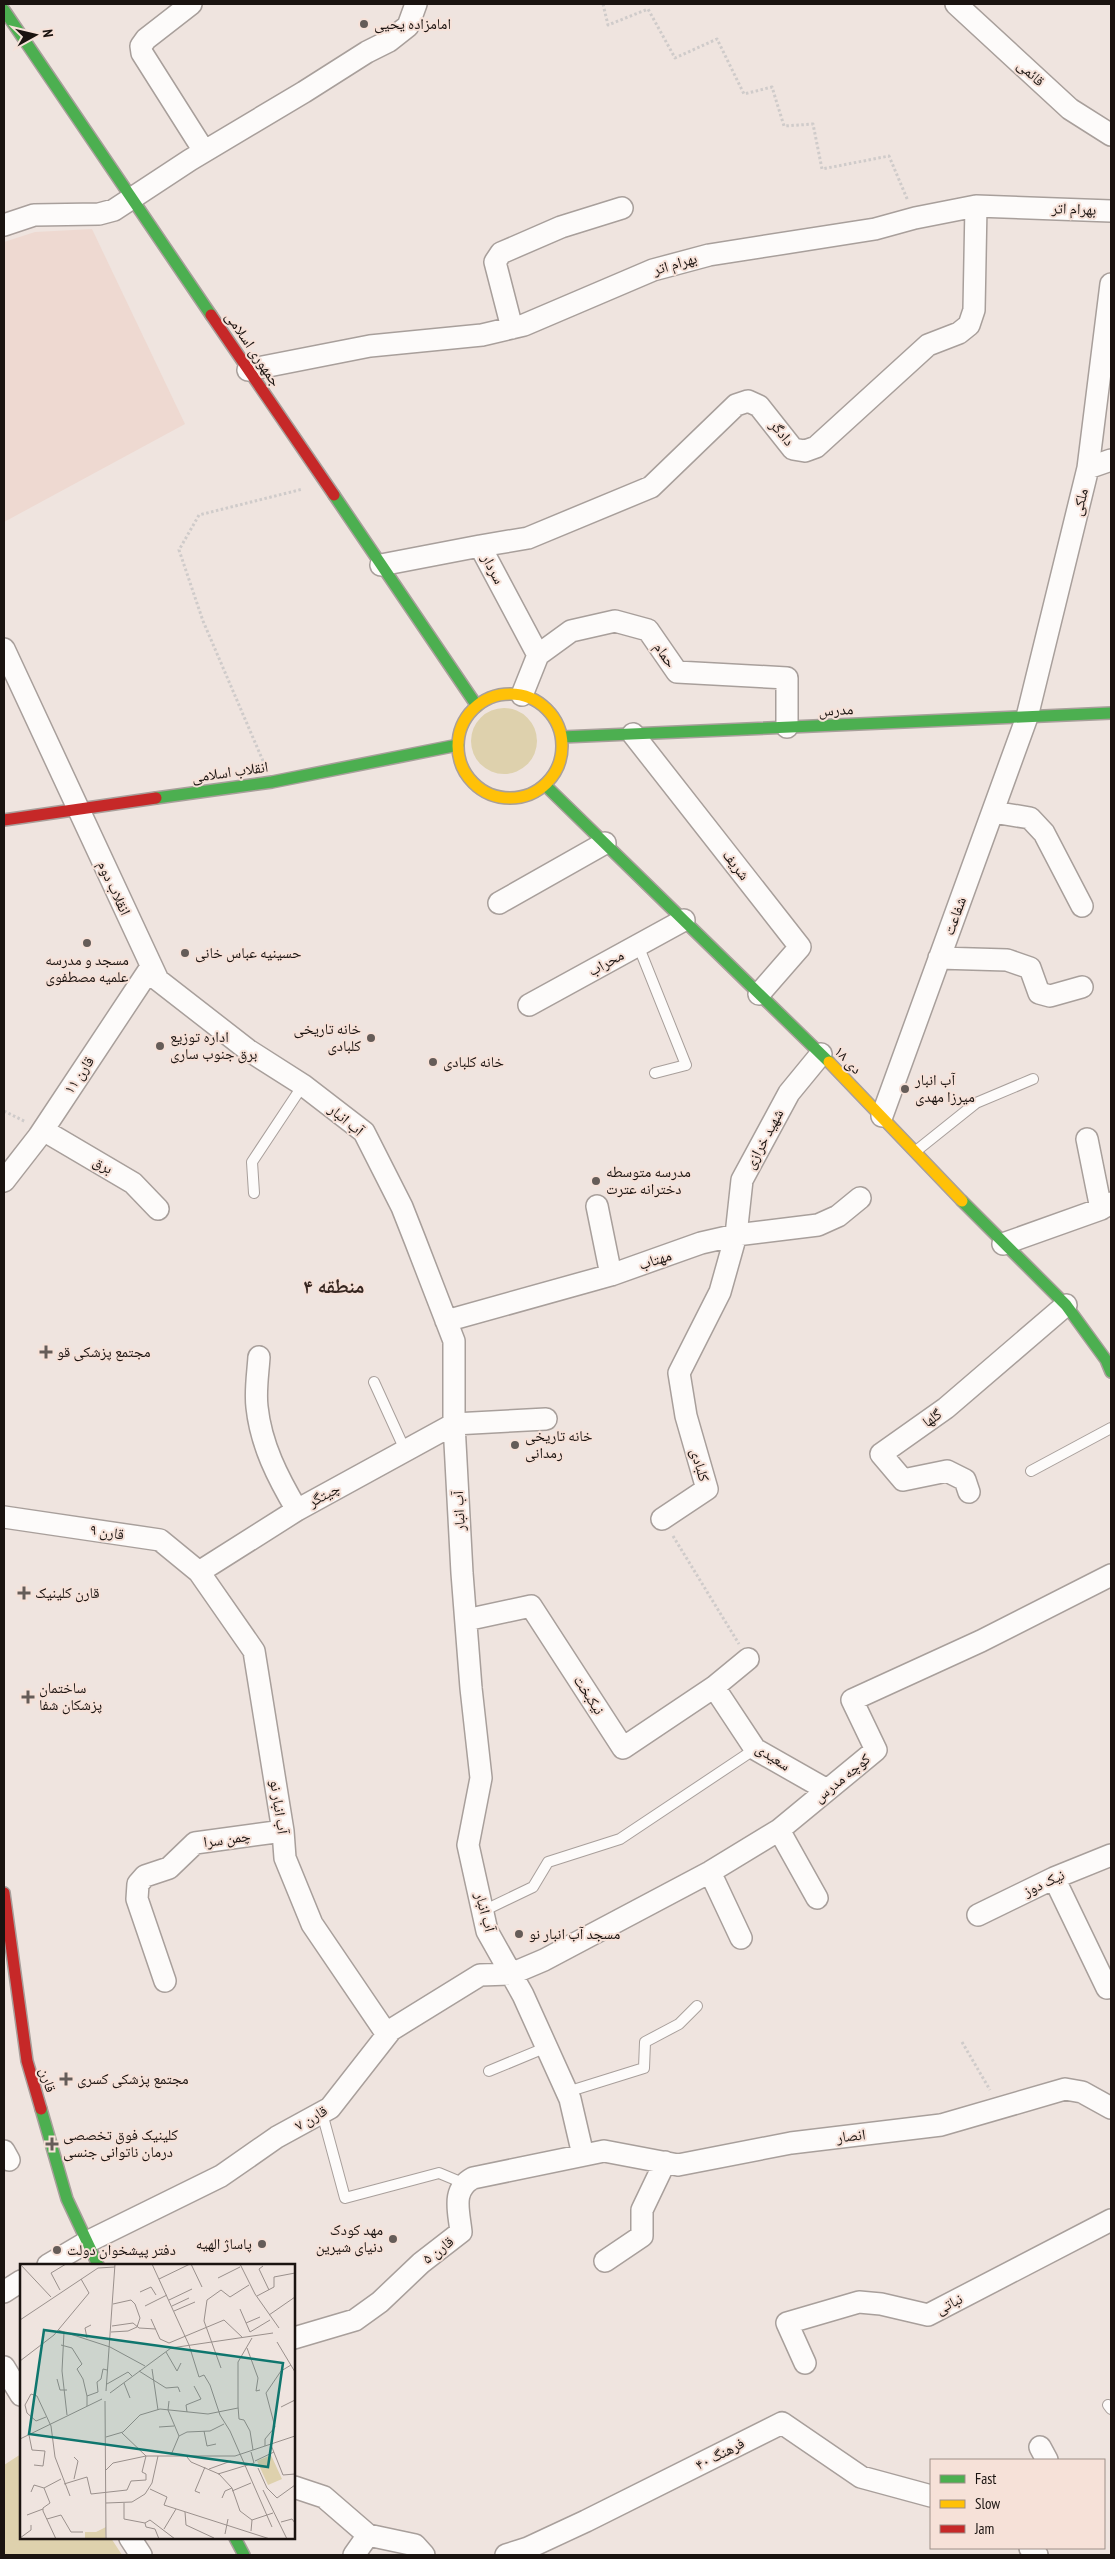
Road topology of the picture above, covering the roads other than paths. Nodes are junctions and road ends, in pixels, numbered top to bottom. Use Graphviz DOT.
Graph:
graph roads {
  1 [pos="191,4"];
  2 [pos="416,4"];
  3 [pos="956,4"];
  4 [pos="4,10"];
  5 [pos="1111,135"];
  6 [pos="204,151"];
  7 [pos="131,198"];
  8 [pos="976,206"];
  9 [pos="622,208"];
  10 [pos="1111,210"];
  11 [pos="4,224"];
  12 [pos="1111,284"];
  13 [pos="512,328"];
  14 [pos="248,370"];
  15 [pos="1111,460"];
  16 [pos="1088,468"];
  17 [pos="480,546"];
  18 [pos="381,565"];
  19 [pos="4,648"];
  20 [pos="538,655"];
  21 [pos="522,695"];
  22 [pos="477,706"];
  23 [pos="1111,713"];
  24 [pos="1027,717"];
  25 [pos="787,727"];
  26 [pos="633,734"];
  27 [pos="562,737"];
  28 [pos="458,745"];
  29 [pos="545,785"];
  30 [pos="77,809"];
  31 [pos="993,812"];
  32 [pos="4,820"];
  33 [pos="605,843"];
  34 [pos="499,903"];
  35 [pos="1082,906"];
  36 [pos="684,920"];
  37 [pos="638,945"];
  38 [pos="939,958"];
  39 [pos="152,967"];
  40 [pos="1082,987"];
  41 [pos="759,994"];
  42 [pos="529,1005"];
  43 [pos="821,1054"];
  44 [pos="655,1073"];
  45 [pos="1032,1079"];
  46 [pos="302,1085"];
  47 [pos="882,1116"];
  48 [pos="43,1130"];
  49 [pos="1087,1139"];
  50 [pos="915,1151"];
  51 [pos="4,1181"];
  52 [pos="254,1192"];
  53 [pos="860,1198"];
  54 [pos="597,1206"];
  55 [pos="1106,1206"];
  56 [pos="158,1209"];
  57 [pos="736,1235"];
  58 [pos="1003,1244"];
  59 [pos="611,1275"];
  60 [pos="1066,1305"];
  61 [pos="446,1320"];
  62 [pos="259,1357"];
  63 [pos="1110,1363"];
  64 [pos="374,1382"];
  65 [pos="546,1419"];
  66 [pos="454,1424"];
  67 [pos="1111,1428"];
  68 [pos="405,1450"];
  69 [pos="1031,1470"];
  70 [pos="970,1492"];
  71 [pos="296,1510"];
  72 [pos="4,1517"];
  73 [pos="662,1519"];
  74 [pos="199,1572"];
  75 [pos="1111,1575"];
  76 [pos="466,1620"];
  77 [pos="748,1659"];
  78 [pos="714,1687"];
  79 [pos="755,1749"];
  80 [pos="827,1790"];
  81 [pos="779,1830"];
  82 [pos="283,1831"];
  83 [pos="1111,1855"];
  84 [pos="710,1872"];
  85 [pos="1054,1878"];
  86 [pos="4,1898"];
  87 [pos="816,1898"];
  88 [pos="483,1911"];
  89 [pos="978,1915"];
  90 [pos="741,1938"];
  91 [pos="511,1974"];
  92 [pos="165,1981"];
  93 [pos="1107,1988"];
  94 [pos="697,2006"];
  95 [pos="386,2033"];
  96 [pos="547,2047"];
  97 [pos="489,2071"];
  98 [pos="567,2092"];
  99 [pos="1111,2108"];
  100 [pos="322,2113"];
  101 [pos="583,2155"];
  102 [pos="665,2162"];
  103 [pos="463,2183"];
  104 [pos="1111,2220"];
  105 [pos="87,2242"];
  106 [pos="605,2261"];
  107 [pos="50,2264"];
  108 [pos="98,2264"];
  109 [pos="20,2282"];
  110 [pos="4,2292"];
  111 [pos="295,2338"];
  112 [pos="805,2363"];
  113 [pos="4,2366"];
  114 [pos="20,2393"];
  115 [pos="295,2487"];
  116 [pos="930,2496"];
  117 [pos="368,2535"];
  118 [pos="131,2539"];
  119 [pos="141,2555"];
  120 [pos="354,2555"];
  121 [pos="424,2555"];
  122 [pos="506,2555"];
  1 -- 6 [label="street"];
  2 -- 6 [label="street"];
  3 -- 5 [label="street, قائمی"];
  4 -- 7 [label="main road, جمهوری اسلامی"];
  6 -- 7 [label="street"];
  7 -- 11 [label="street"];
  7 -- 14 [label="main road, جمهوری اسلامی"];
  8 -- 10 [label="street, بهرام اتر"];
  8 -- 13 [label="street, بهرام اتر"];
  8 -- 17 [label="street, دادگر"];
  9 -- 13 [label="street"];
  12 -- 16 [label="street, ملکی"];
  13 -- 14 [label="street, بهرام اتر"];
  14 -- 18 [label="main road, جمهوری اسلامی"];
  15 -- 16 [label="street"];
  16 -- 24 [label="street, ملکی"];
  17 -- 18 [label="street, سردار"];
  17 -- 20 [label="street, سردار"];
  18 -- 22 [label="main road, جمهوری اسلامی"];
  19 -- 30 [label="street, انقلاب دوم"];
  20 -- 21 [label="street"];
  20 -- 25 [label="street, حمام"];
  21 -- 22 [label="main road"];
  21 -- 27 [label="main road"];
  22 -- 28 [label="main road"];
  23 -- 24 [label="main road, مدرس"];
  24 -- 25 [label="main road, مدرس"];
  24 -- 31 [label="street, شفاعت"];
  25 -- 26 [label="main road, مدرس"];
  26 -- 27 [label="main road, مدرس"];
  26 -- 41 [label="street, شریف"];
  27 -- 29 [label="main road"];
  28 -- 29 [label="main road"];
  28 -- 30 [label="main road, انقلاب اسلامی"];
  29 -- 33 [label="main road, ۱۸ دی"];
  30 -- 32 [label="main road, انقلاب اسلامی"];
  30 -- 39 [label="street, انقلاب دوم"];
  31 -- 35 [label="street"];
  31 -- 38 [label="street, شفاعت"];
  33 -- 34 [label="street"];
  33 -- 36 [label="main road, ۱۸ دی"];
  36 -- 37 [label="street, محراب"];
  36 -- 41 [label="main road, ۱۸ دی"];
  37 -- 42 [label="street, محراب"];
  37 -- 44 [label="lane"];
  38 -- 40 [label="street"];
  38 -- 47 [label="street, شفاعت"];
  39 -- 46 [label="street, آب انبار"];
  39 -- 48 [label="street, قارن ۱۱"];
  41 -- 43 [label="main road, ۱۸ دی"];
  43 -- 47 [label="main road, ۱۸ دی"];
  43 -- 57 [label="street, شهید خرازی"];
  45 -- 50 [label="lane"];
  46 -- 52 [label="lane"];
  46 -- 61 [label="street, آب انبار"];
  47 -- 50 [label="main road, ۱۸ دی"];
  48 -- 51 [label="street, قارن ۱۱"];
  48 -- 56 [label="street, برق"];
  49 -- 55 [label="street"];
  50 -- 58 [label="main road, ۱۸ دی"];
  53 -- 57 [label="street, مهتاب"];
  54 -- 59 [label="street"];
  55 -- 58 [label="street"];
  57 -- 59 [label="street, مهتاب"];
  57 -- 73 [label="street, کلبادی"];
  58 -- 60 [label="main road, ۱۸ دی"];
  59 -- 61 [label="street, مهتاب"];
  60 -- 63 [label="main road, ۱۸ دی"];
  60 -- 70 [label="street, گلها"];
  61 -- 66 [label="street, آب انبار"];
  62 -- 71 [label="street"];
  64 -- 68 [label="lane"];
  65 -- 66 [label="street"];
  66 -- 68 [label="street, چیتگر"];
  66 -- 76 [label="street, آب انبار"];
  67 -- 69 [label="lane"];
  68 -- 71 [label="street, چیتگر"];
  71 -- 74 [label="street, چیتگر"];
  72 -- 74 [label="street, قارن ٩"];
  74 -- 82 [label="street, آب انبار نو"];
  75 -- 80 [label="street, کوچه مدرس"];
  76 -- 78 [label="street, نیکبخت"];
  76 -- 88 [label="street, آب انبار"];
  77 -- 78 [label="street"];
  78 -- 79 [label="street, سعیدی"];
  79 -- 80 [label="street, سعیدی"];
  79 -- 88 [label="lane"];
  80 -- 81 [label="street, کوچه مدرس"];
  81 -- 84 [label="street, کوچه مدرس"];
  81 -- 87 [label="street"];
  82 -- 92 [label="street, چمن سرا"];
  82 -- 95 [label="street, آب انبار نو"];
  83 -- 85 [label="street, نیک دوز"];
  84 -- 90 [label="street"];
  84 -- 91 [label="street, کوچه مدرس"];
  85 -- 89 [label="street, نیک دوز"];
  85 -- 93 [label="street"];
  86 -- 105 [label="main road, قارن"];
  88 -- 91 [label="street, آب انبار"];
  91 -- 95 [label="street, قارن ٧"];
  91 -- 96 [label="street, آب انبار"];
  94 -- 98 [label="lane"];
  95 -- 100 [label="street, قارن ٧"];
  96 -- 97 [label="lane"];
  96 -- 98 [label="street, آب انبار"];
  98 -- 101 [label="street, آب انبار"];
  99 -- 102 [label="street, انصار"];
  100 -- 103 [label="lane"];
  100 -- 105 [label="street, قارن ٧"];
  101 -- 102 [label="street, انصار"];
  101 -- 103 [label="street"];
  102 -- 106 [label="street"];
  103 -- 111 [label="street, قارن ۵"];
  104 -- 112 [label="street, نباتی"];
  105 -- 107 [label="street, قارن ٧"];
  105 -- 108 [label="main road, قارن"];
  109 -- 110 [label="street"];
  113 -- 114 [label="street"];
  115 -- 117 [label="street"];
  116 -- 122 [label="street, فرهنگ ۴۰"];
  117 -- 120 [label="street"];
  117 -- 121 [label="street"];
  118 -- 119 [label="street"];
}
